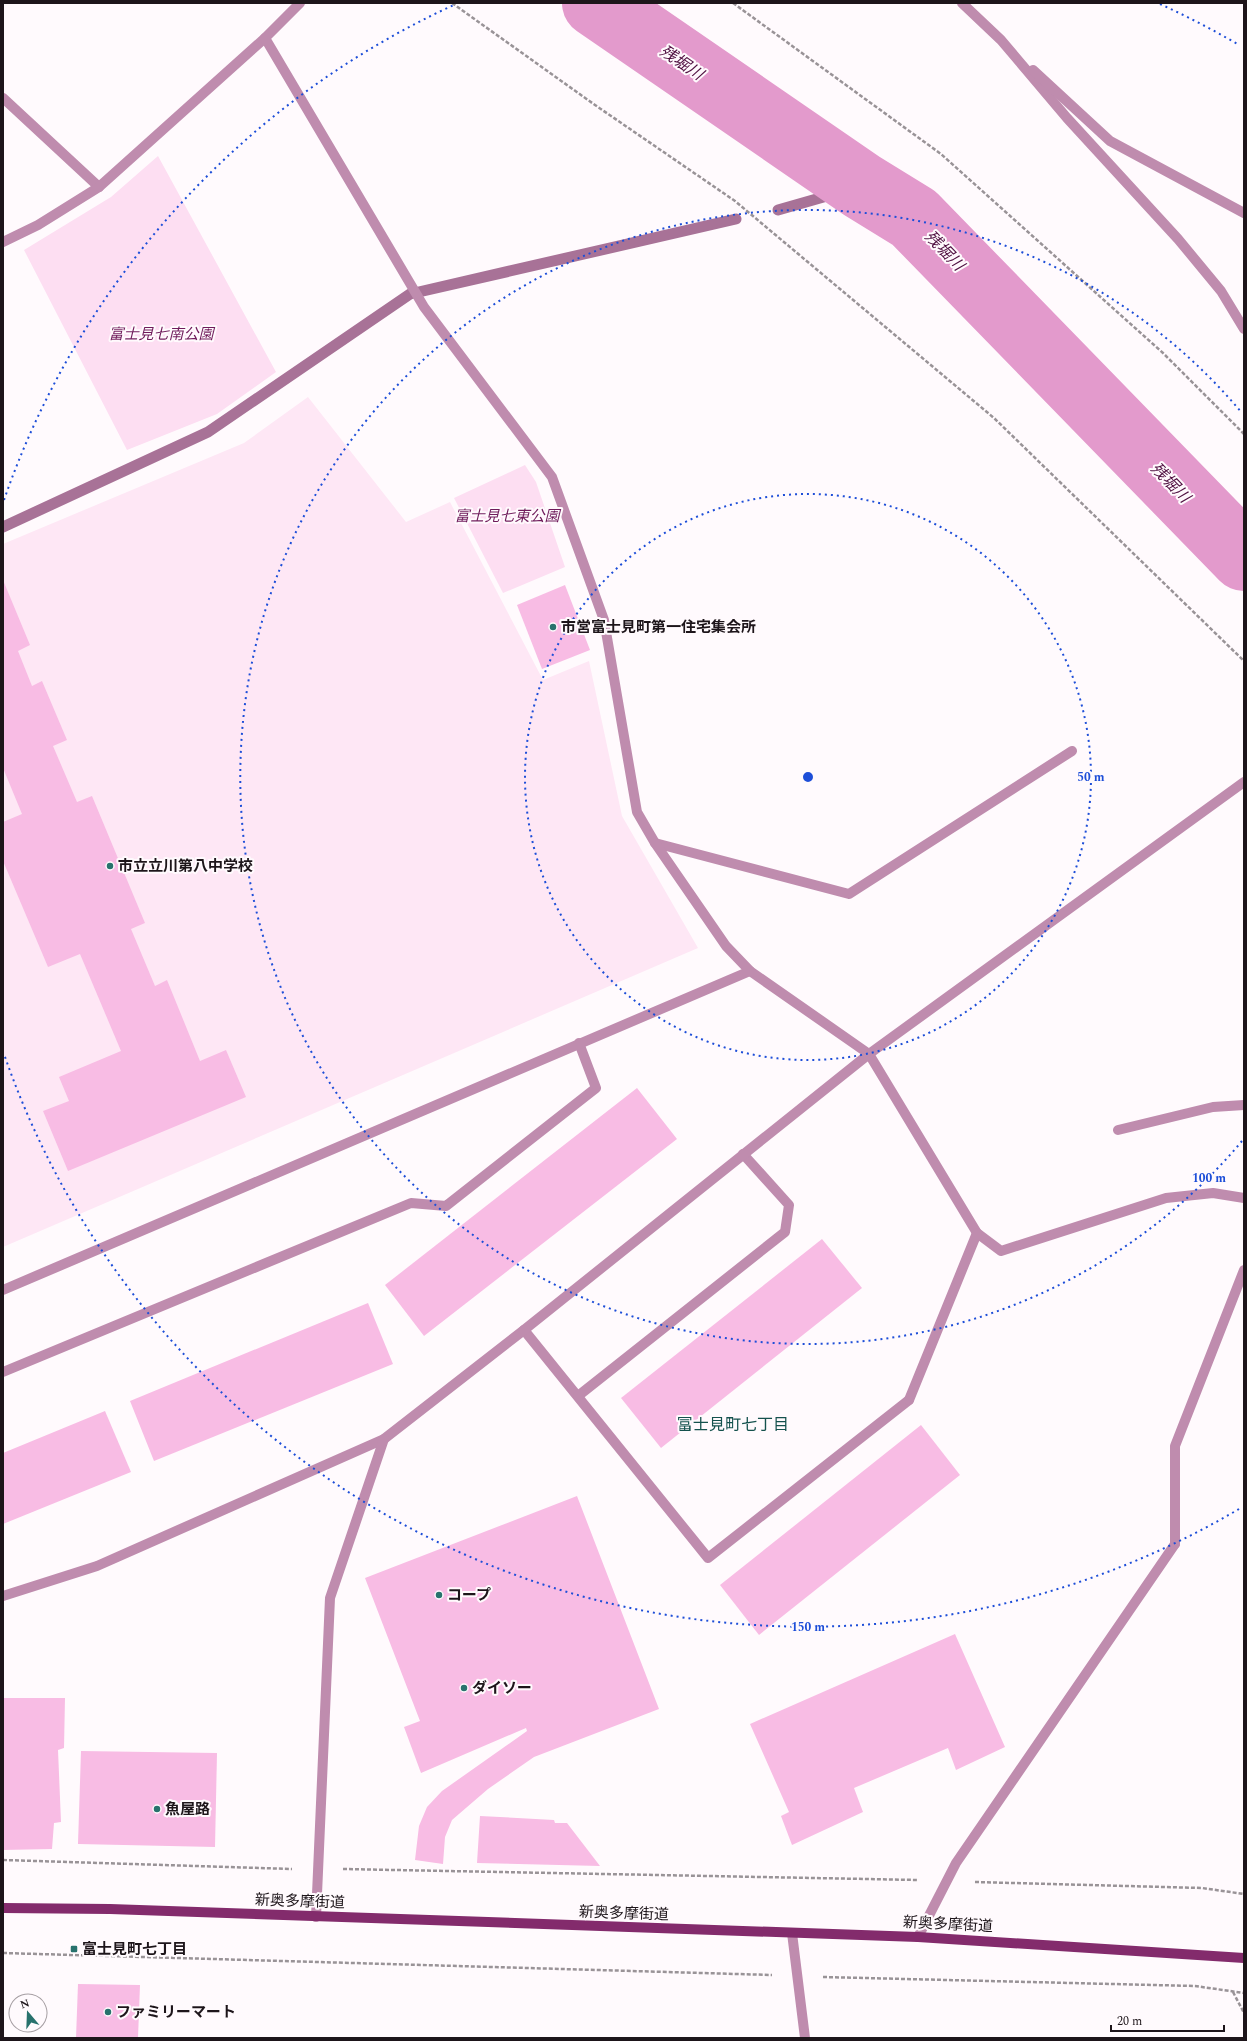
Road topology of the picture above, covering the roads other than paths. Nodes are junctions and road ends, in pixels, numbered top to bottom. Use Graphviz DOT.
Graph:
graph roads {
  1 [pos="300,3"];
  2 [pos="962,3"];
  3 [pos="265,38"];
  4 [pos="1001,40"];
  5 [pos="3,98"];
  6 [pos="99,187"];
  7 [pos="1244,213"];
  8 [pos="3,242"];
  9 [pos="1244,329"];
  10 [pos="1072,751"];
  11 [pos="1244,782"];
  12 [pos="654,843"];
  13 [pos="750,971"];
  14 [pos="579,1043"];
  15 [pos="869,1054"];
  16 [pos="1244,1105"];
  17 [pos="1118,1130"];
  18 [pos="743,1154"];
  19 [pos="1244,1198"];
  20 [pos="977,1233"];
  21 [pos="1244,1270"];
  22 [pos="3,1290"];
  23 [pos="524,1330"];
  24 [pos="3,1372"];
  25 [pos="578,1396"];
  26 [pos="384,1439"];
  27 [pos="3,1596"];
  28 [pos="3,1908"];
  29 [pos="316,1917"];
  30 [pos="792,1933"];
  31 [pos="918,1937"];
  32 [pos="1244,1958"];
  33 [pos="805,2038"];
  1 -- 3 [label="street"];
  2 -- 4 [label="street"];
  3 -- 6 [label="street"];
  3 -- 12 [label="street"];
  4 -- 7 [label="street"];
  4 -- 9 [label="street"];
  5 -- 6 [label="street"];
  6 -- 8 [label="street"];
  10 -- 12 [label="street"];
  11 -- 15 [label="street"];
  12 -- 13 [label="street"];
  13 -- 14 [label="street"];
  13 -- 15 [label="street"];
  14 -- 22 [label="street"];
  14 -- 24 [label="street"];
  15 -- 18 [label="street"];
  15 -- 20 [label="street"];
  16 -- 17 [label="street"];
  18 -- 23 [label="street"];
  18 -- 25 [label="street"];
  19 -- 20 [label="street"];
  20 -- 25 [label="street"];
  21 -- 31 [label="street"];
  23 -- 25 [label="street"];
  23 -- 26 [label="street"];
  26 -- 27 [label="street"];
  26 -- 29 [label="street"];
  28 -- 29 [label="main road, 新奥多摩街道"];
  29 -- 30 [label="main road, 新奥多摩街道"];
  30 -- 31 [label="main road, 新奥多摩街道"];
  30 -- 33 [label="street"];
  31 -- 32 [label="main road, 新奥多摩街道"];
}
